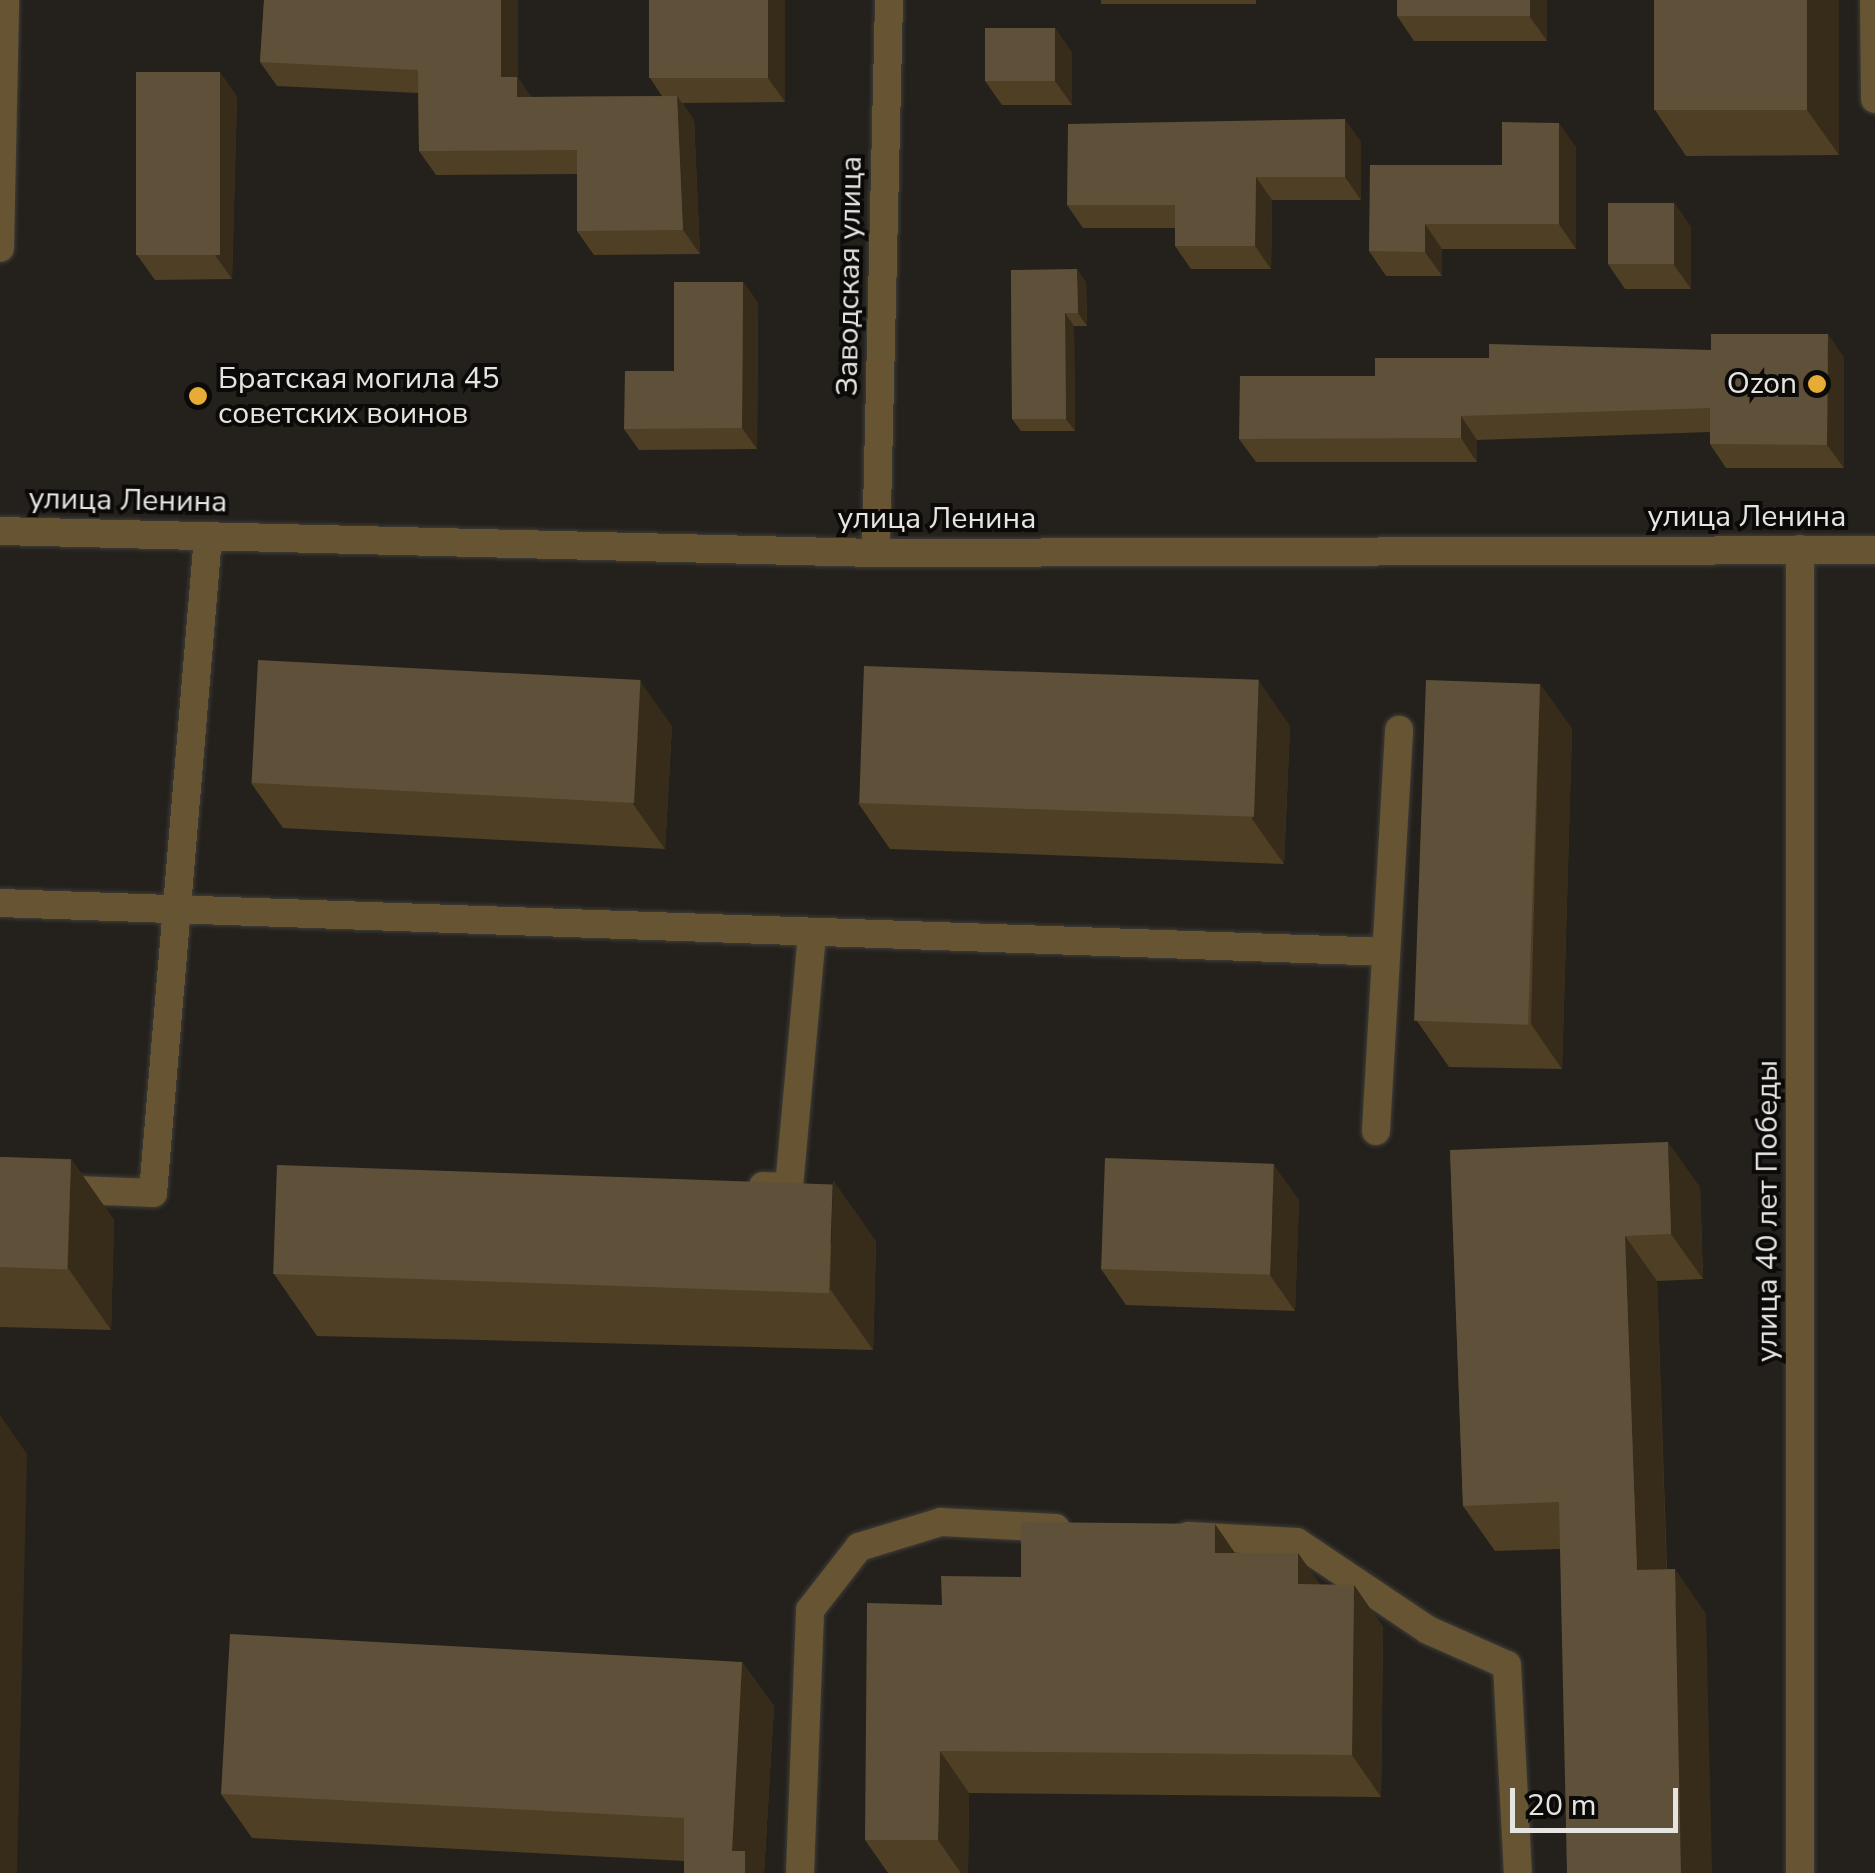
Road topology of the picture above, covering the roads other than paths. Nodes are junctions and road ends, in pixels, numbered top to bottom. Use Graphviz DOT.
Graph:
graph roads {
  1 [pos="5,0"];
  2 [pos="889,0"];
  3 [pos="1874,0"];
  4 [pos="1875,100"];
  5 [pos="0,248"];
  6 [pos="0,531"];
  7 [pos="208,536"];
  8 [pos="1800,549"];
  9 [pos="1875,550"];
  10 [pos="876,553"];
  11 [pos="1399,730"];
  12 [pos="0,903"];
  13 [pos="177,909"];
  14 [pos="812,935"];
  15 [pos="1386,952"];
  16 [pos="1376,1130"];
  17 [pos="730,1185"];
  18 [pos="0,1188"];
  19 [pos="1080,1530"];
  20 [pos="1158,1534"];
  21 [pos="800,1873"];
  22 [pos="1518,1873"];
  23 [pos="1800,1873"];
  1 -- 5 [label="street"];
  2 -- 10 [label="street, Заводская улица"];
  3 -- 4 [label="street"];
  6 -- 7 [label="street, улица Ленина"];
  7 -- 10 [label="street, улица Ленина"];
  7 -- 13 [label="street"];
  8 -- 9 [label="street, улица Ленина"];
  8 -- 10 [label="street, улица Ленина"];
  8 -- 23 [label="street, улица 40 лет Победы"];
  11 -- 15 [label="street"];
  12 -- 13 [label="street"];
  13 -- 14 [label="street"];
  13 -- 18 [label="street"];
  14 -- 15 [label="street"];
  14 -- 17 [label="street"];
  15 -- 16 [label="street"];
  19 -- 21 [label="street"];
  20 -- 22 [label="street"];
}
